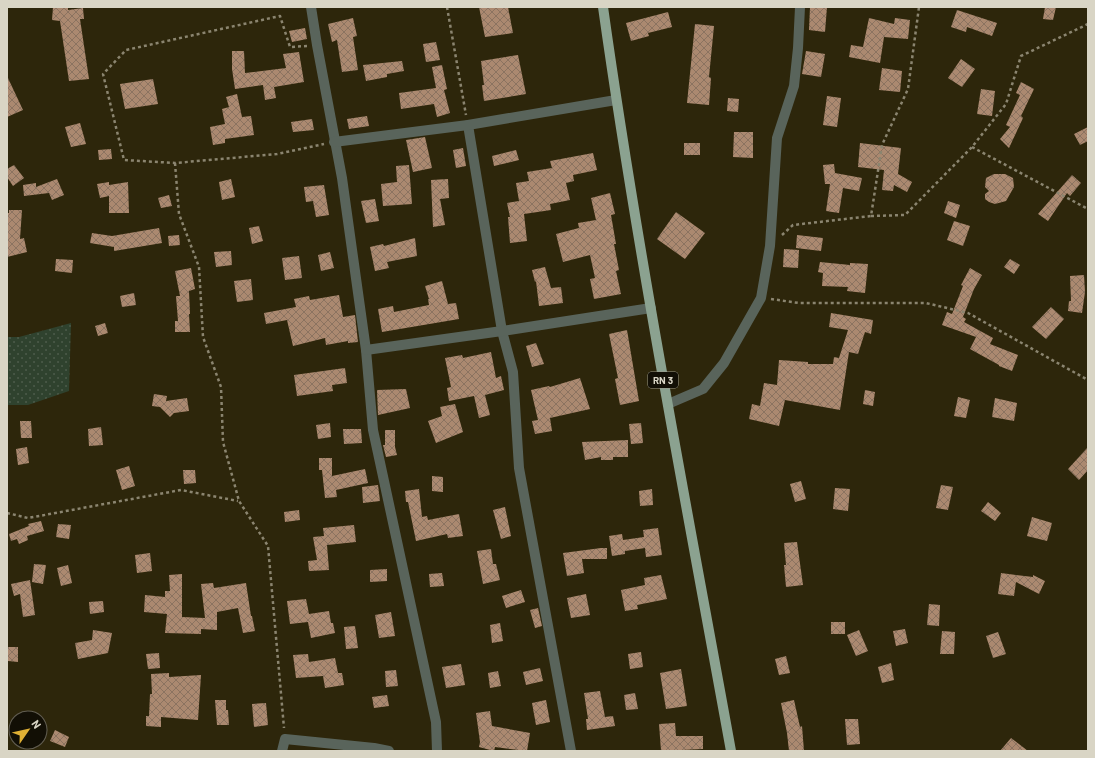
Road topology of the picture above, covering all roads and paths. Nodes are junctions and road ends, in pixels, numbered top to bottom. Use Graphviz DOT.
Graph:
graph roads {
  1 [pos="311,7"];
  2 [pos="447,7"];
  3 [pos="603,7"];
  4 [pos="800,7"];
  5 [pos="919,7"];
  6 [pos="1088,24"];
  7 [pos="317,46"];
  8 [pos="616,100"];
  9 [pos="468,125"];
  10 [pos="334,142"];
  11 [pos="972,146"];
  12 [pos="175,163"];
  13 [pos="1088,209"];
  14 [pos="871,216"];
  15 [pos="770,246"];
  16 [pos="761,298"];
  17 [pos="651,308"];
  18 [pos="502,331"];
  19 [pos="366,350"];
  20 [pos="1088,380"];
  21 [pos="668,404"];
  22 [pos="238,501"];
  23 [pos="7,514"];
  24 [pos="285,738"];
  25 [pos="282,751"];
  26 [pos="389,751"];
  27 [pos="437,751"];
  28 [pos="572,751"];
  29 [pos="731,751"];
  1 -- 7 [label="street"];
  2 -- 9 [label="path"];
  3 -- 8 [label="main road, RN 3"];
  4 -- 15 [label="street"];
  5 -- 14 [label="path"];
  6 -- 11 [label="path"];
  7 -- 10 [label="street"];
  7 -- 12 [label="path"];
  8 -- 9 [label="street"];
  8 -- 17 [label="main road, RN 3"];
  9 -- 10 [label="street"];
  9 -- 18 [label="street"];
  10 -- 12 [label="path"];
  10 -- 19 [label="street"];
  11 -- 13 [label="path"];
  11 -- 14 [label="path"];
  12 -- 22 [label="path"];
  14 -- 15 [label="path"];
  15 -- 16 [label="street"];
  16 -- 20 [label="path"];
  16 -- 21 [label="street"];
  17 -- 18 [label="street"];
  17 -- 21 [label="main road, RN 3"];
  18 -- 19 [label="street"];
  18 -- 28 [label="street"];
  19 -- 27 [label="street"];
  21 -- 29 [label="main road, RN 3"];
  22 -- 23 [label="path"];
  22 -- 24 [label="path"];
  24 -- 25 [label="street"];
  24 -- 26 [label="street"];
}
